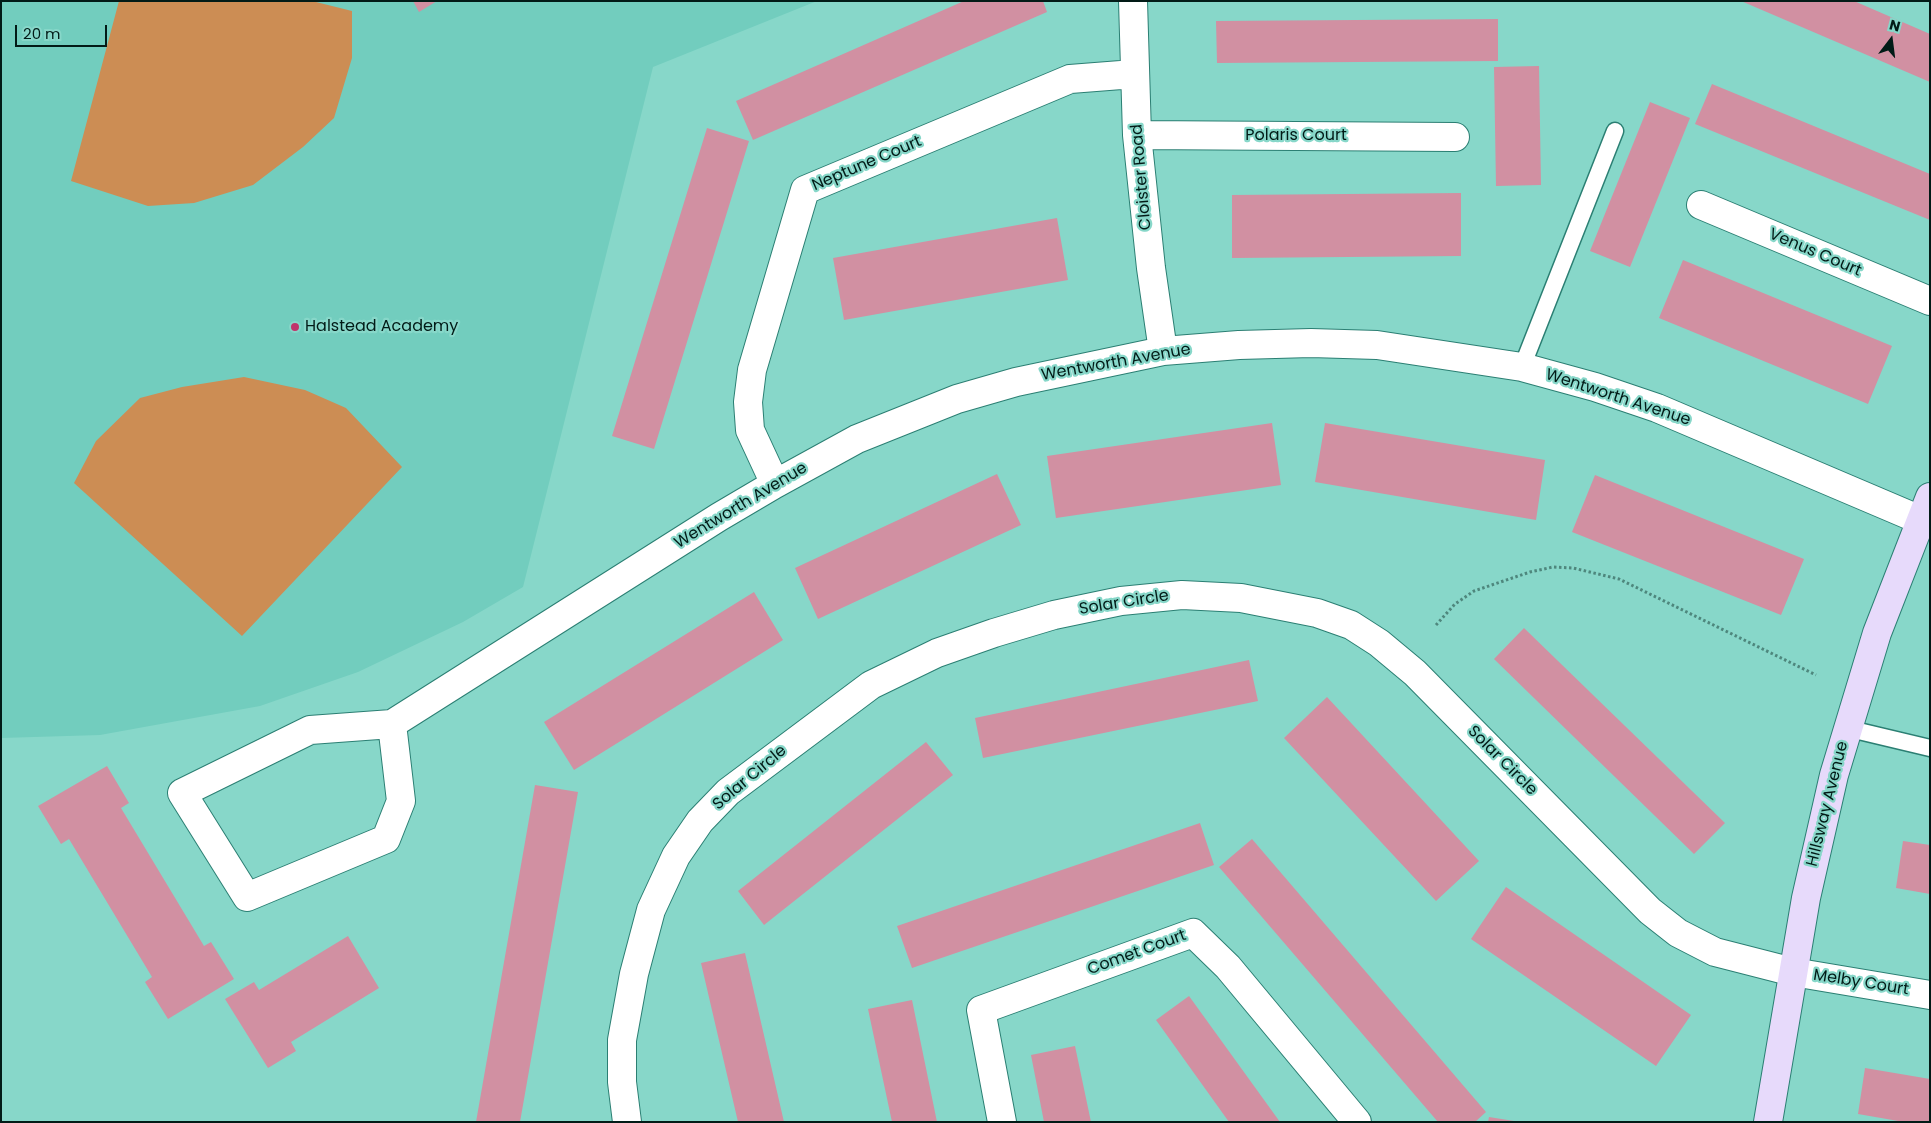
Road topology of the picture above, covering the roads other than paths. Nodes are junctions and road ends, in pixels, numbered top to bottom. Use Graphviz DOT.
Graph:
graph roads {
  1 [pos="1133,1"];
  2 [pos="1134,74"];
  3 [pos="1615,131"];
  4 [pos="1137,136"];
  5 [pos="1455,137"];
  6 [pos="1700,205"];
  7 [pos="1930,301"];
  8 [pos="1163,351"];
  9 [pos="1522,368"];
  10 [pos="775,484"];
  11 [pos="1926,514"];
  12 [pos="392,724"];
  13 [pos="1846,728"];
  14 [pos="1930,748"];
  15 [pos="1793,972"];
  16 [pos="1930,995"];
  17 [pos="627,1122"];
  18 [pos="1002,1122"];
  19 [pos="1357,1122"];
  20 [pos="1768,1122"];
  1 -- 2 [label="street, Cloister Road"];
  2 -- 4 [label="street, Cloister Road"];
  2 -- 10 [label="street, Neptune Court"];
  3 -- 9 [label="lane"];
  4 -- 5 [label="street, Polaris Court"];
  4 -- 8 [label="street, Cloister Road"];
  6 -- 7 [label="street, Venus Court"];
  8 -- 9 [label="street, Wentworth Avenue"];
  8 -- 10 [label="street, Wentworth Avenue"];
  9 -- 11 [label="street, Wentworth Avenue"];
  10 -- 12 [label="street, Wentworth Avenue"];
  11 -- 13 [label="street, Hillsway Avenue"];
  12 -- 12 [label="street, Wentworth Avenue"];
  13 -- 14 [label="lane"];
  13 -- 15 [label="street, Hillsway Avenue"];
  15 -- 16 [label="street, Melby Court"];
  15 -- 17 [label="street, Solar Circle"];
  15 -- 20 [label="street, Hillsway Avenue"];
  18 -- 19 [label="street, Comet Court"];
}
